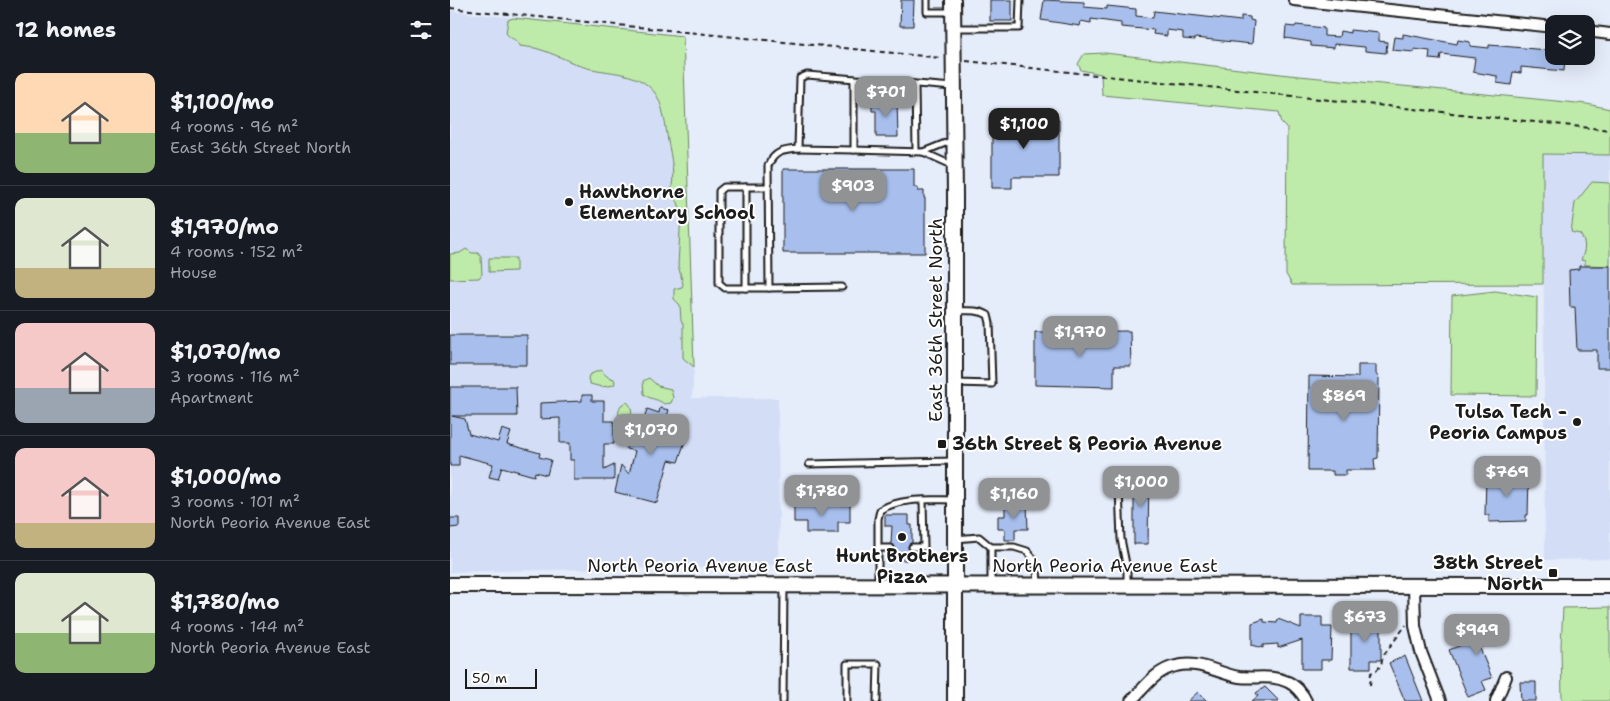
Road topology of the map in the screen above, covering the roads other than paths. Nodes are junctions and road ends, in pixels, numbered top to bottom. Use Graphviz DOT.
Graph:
graph roads {
  1 [pos="927,0"];
  2 [pos="1020,0"];
  3 [pos="1294,0"];
  4 [pos="953,6"];
  5 [pos="1545,26"];
  6 [pos="953,28"];
  7 [pos="1595,32"];
  8 [pos="1610,34"];
  9 [pos="854,79"];
  10 [pos="916,85"];
  11 [pos="954,87"];
  12 [pos="954,140"];
  13 [pos="798,149"];
  14 [pos="854,150"];
  15 [pos="916,151"];
  16 [pos="923,152"];
  17 [pos="954,166"];
  18 [pos="746,187"];
  19 [pos="768,187"];
  20 [pos="842,287"];
  21 [pos="746,288"];
  22 [pos="769,288"];
  23 [pos="955,311"];
  24 [pos="955,383"];
  25 [pos="954,461"];
  26 [pos="809,464"];
  27 [pos="1119,490"];
  28 [pos="923,500"];
  29 [pos="955,500"];
  30 [pos="955,539"];
  31 [pos="912,547"];
  32 [pos="992,547"];
  33 [pos="878,548"];
  34 [pos="891,548"];
  35 [pos="1038,584"];
  36 [pos="450,585"];
  37 [pos="784,585"];
  38 [pos="878,585"];
  39 [pos="955,585"];
  40 [pos="991,585"];
  41 [pos="1127,585"];
  42 [pos="1414,586"];
  43 [pos="1610,586"];
  44 [pos="1506,677"];
  45 [pos="783,701"];
  46 [pos="847,701"];
  47 [pos="878,701"];
  48 [pos="955,701"];
  49 [pos="1131,701"];
  50 [pos="1306,701"];
  51 [pos="1440,701"];
  52 [pos="1496,701"];
  1 -- 4 [label="lane"];
  2 -- 6 [label="lane"];
  3 -- 5 [label="street"];
  4 -- 6 [label="main road, East 36th Street North"];
  6 -- 11 [label="main road, East 36th Street North"];
  7 -- 8 [label="street"];
  9 -- 10 [label="lane"];
  9 -- 13 [label="lane"];
  9 -- 14 [label="lane"];
  10 -- 11 [label="lane"];
  10 -- 15 [label="lane"];
  11 -- 12 [label="main road, East 36th Street North"];
  12 -- 16 [label="lane"];
  12 -- 17 [label="main road, East 36th Street North"];
  13 -- 14 [label="lane"];
  13 -- 19 [label="lane"];
  14 -- 15 [label="lane"];
  15 -- 16 [label="lane"];
  16 -- 17 [label="lane"];
  17 -- 23 [label="main road, East 36th Street North"];
  18 -- 19 [label="lane"];
  18 -- 21 [label="lane"];
  18 -- 21 [label="lane"];
  19 -- 22 [label="lane"];
  20 -- 22 [label="lane"];
  21 -- 22 [label="lane"];
  23 -- 24 [label="main road, East 36th Street North"];
  23 -- 24 [label="lane"];
  24 -- 25 [label="main road, East 36th Street North"];
  25 -- 26 [label="lane"];
  25 -- 29 [label="main road, East 36th Street North"];
  27 -- 41 [label="lane"];
  28 -- 29 [label="lane"];
  28 -- 31 [label="lane"];
  28 -- 33 [label="lane"];
  29 -- 30 [label="main road, East 36th Street North"];
  30 -- 32 [label="lane"];
  30 -- 39 [label="main road, East 36th Street North"];
  32 -- 35 [label="lane"];
  32 -- 40 [label="lane"];
  33 -- 34 [label="lane"];
  33 -- 38 [label="lane"];
  35 -- 40 [label="main road, North Peoria Avenue East"];
  35 -- 41 [label="main road, North Peoria Avenue East"];
  36 -- 37 [label="main road, North Peoria Avenue East"];
  37 -- 38 [label="main road, North Peoria Avenue East"];
  37 -- 45 [label="lane"];
  38 -- 39 [label="main road, North Peoria Avenue East"];
  39 -- 40 [label="main road, North Peoria Avenue East"];
  39 -- 48 [label="main road, East 36th Street North"];
  41 -- 42 [label="main road, North Peoria Avenue East"];
  42 -- 43 [label="main road, North Peoria Avenue East"];
  42 -- 51 [label="street"];
  44 -- 52 [label="street"];
  46 -- 47 [label="lane"];
  49 -- 50 [label="street"];
}
